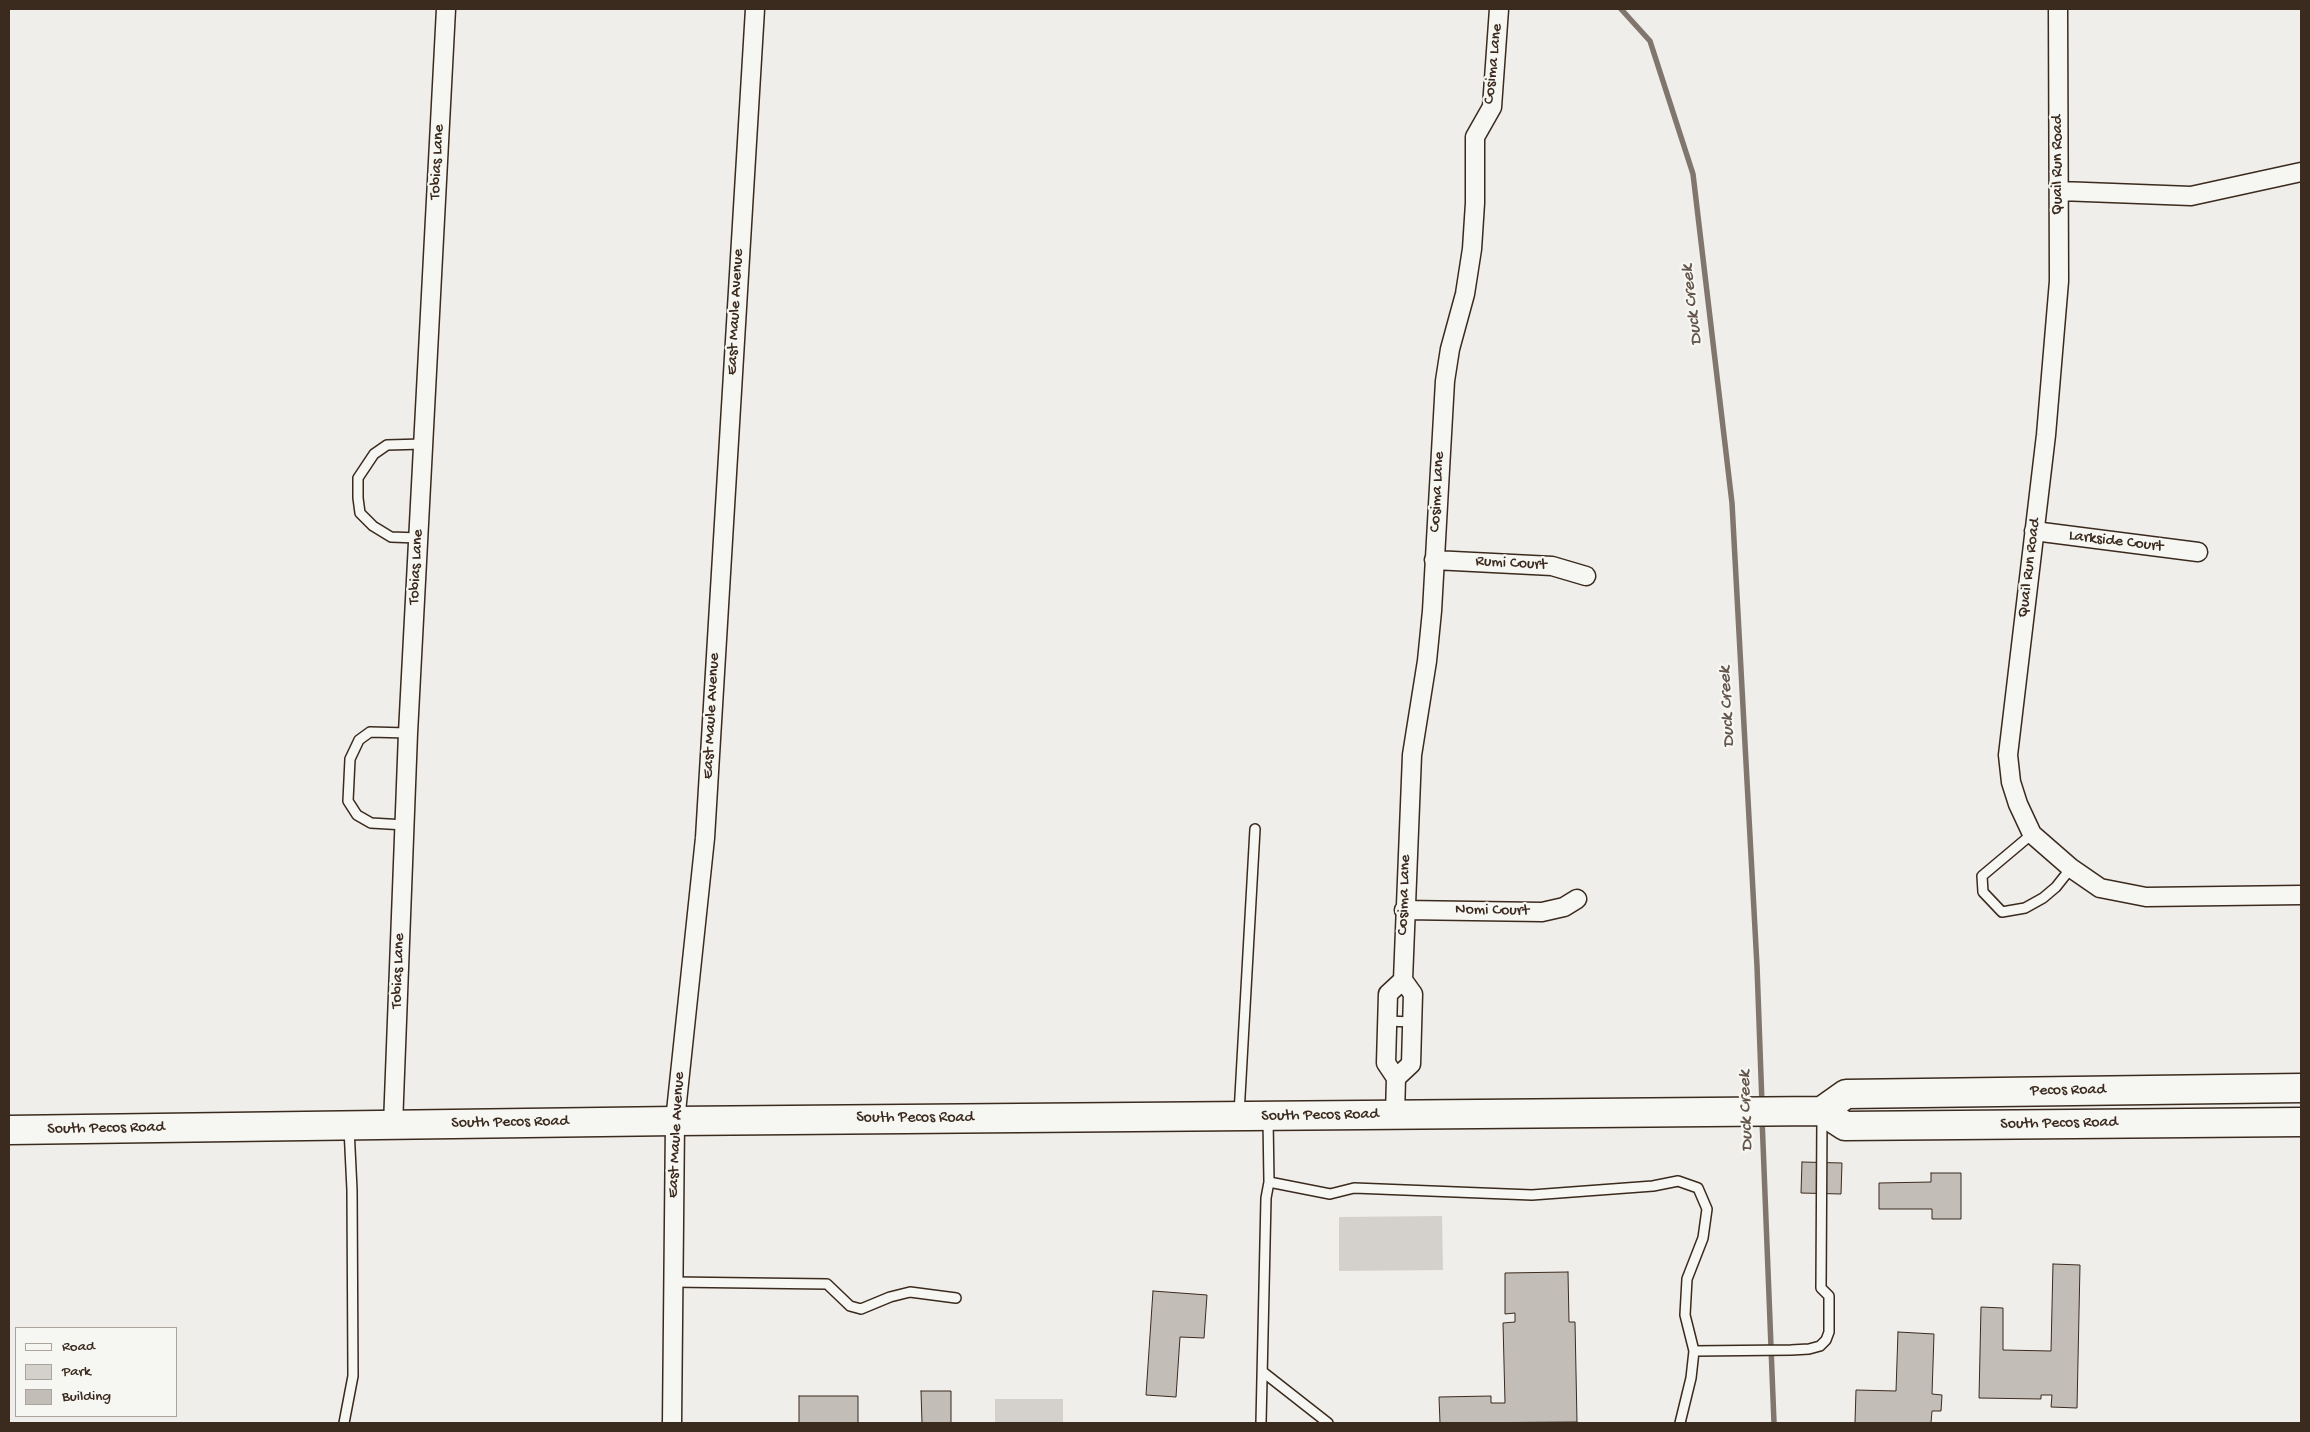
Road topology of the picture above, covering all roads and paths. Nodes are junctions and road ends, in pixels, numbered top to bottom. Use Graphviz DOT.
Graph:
graph roads {
  1 [pos="446,9"];
  2 [pos="755,9"];
  3 [pos="1500,9"];
  4 [pos="2058,9"];
  5 [pos="2301,172"];
  6 [pos="2060,191"];
  7 [pos="423,444"];
  8 [pos="2034,531"];
  9 [pos="418,538"];
  10 [pos="2198,552"];
  11 [pos="1434,560"];
  12 [pos="1586,576"];
  13 [pos="408,733"];
  14 [pos="405,825"];
  15 [pos="1255,829"];
  16 [pos="2032,834"];
  17 [pos="2071,868"];
  18 [pos="2301,895"];
  19 [pos="1577,899"];
  20 [pos="1404,910"];
  21 [pos="1403,980"];
  22 [pos="1387,1021"];
  23 [pos="1412,1022"];
  24 [pos="1396,1078"];
  25 [pos="2301,1088"];
  26 [pos="1830,1106"];
  27 [pos="1394,1115"];
  28 [pos="1239,1117"];
  29 [pos="1268,1117"];
  30 [pos="674,1121"];
  31 [pos="2301,1122"];
  32 [pos="393,1124"];
  33 [pos="349,1125"];
  34 [pos="9,1130"];
  35 [pos="1269,1182"];
  36 [pos="673,1282"];
  37 [pos="956,1298"];
  38 [pos="1694,1351"];
  39 [pos="1263,1372"];
  40 [pos="344,1423"];
  41 [pos="672,1423"];
  42 [pos="1262,1423"];
  43 [pos="1328,1423"];
  44 [pos="1680,1423"];
  1 -- 7 [label="street, Tobias Lane"];
  2 -- 30 [label="street, East Maule Avenue"];
  3 -- 11 [label="street, Cosima Lane"];
  4 -- 6 [label="street, Quail Run Road"];
  5 -- 6 [label="street"];
  6 -- 8 [label="street, Quail Run Road"];
  7 -- 9 [label="street, Tobias Lane"];
  7 -- 9 [label="lane"];
  8 -- 10 [label="street, Larkside Court"];
  8 -- 16 [label="street, Quail Run Road"];
  9 -- 13 [label="street, Tobias Lane"];
  11 -- 12 [label="street, Rumi Court"];
  11 -- 20 [label="street, Cosima Lane"];
  13 -- 14 [label="street, Tobias Lane"];
  13 -- 14 [label="lane"];
  14 -- 32 [label="street, Tobias Lane"];
  15 -- 28 [label="lane"];
  16 -- 17 [label="street, Quail Run Road"];
  16 -- 17 [label="lane"];
  17 -- 18 [label="street, Quail Run Road"];
  19 -- 20 [label="street, Nomi Court"];
  20 -- 21 [label="street, Cosima Lane"];
  21 -- 22 [label="street"];
  21 -- 23 [label="street, Cosima Lane"];
  22 -- 23 [label="lane"];
  22 -- 24 [label="street"];
  23 -- 24 [label="street, Cosima Lane"];
  24 -- 27 [label="street"];
  25 -- 26 [label="main road, Pecos Road"];
  26 -- 27 [label="main road, South Pecos Road"];
  26 -- 31 [label="main road, South Pecos Road"];
  26 -- 38 [label="lane"];
  27 -- 29 [label="main road, South Pecos Road"];
  28 -- 29 [label="main road, South Pecos Road"];
  28 -- 30 [label="main road, South Pecos Road"];
  29 -- 35 [label="lane"];
  30 -- 32 [label="main road, South Pecos Road"];
  30 -- 36 [label="street, East Maule Avenue"];
  32 -- 33 [label="main road, South Pecos Road"];
  33 -- 34 [label="main road, South Pecos Road"];
  33 -- 40 [label="lane"];
  35 -- 38 [label="lane"];
  35 -- 39 [label="lane"];
  36 -- 37 [label="lane"];
  36 -- 41 [label="street, East Maule Avenue"];
  38 -- 44 [label="lane"];
  39 -- 42 [label="lane"];
  39 -- 43 [label="lane"];
}
